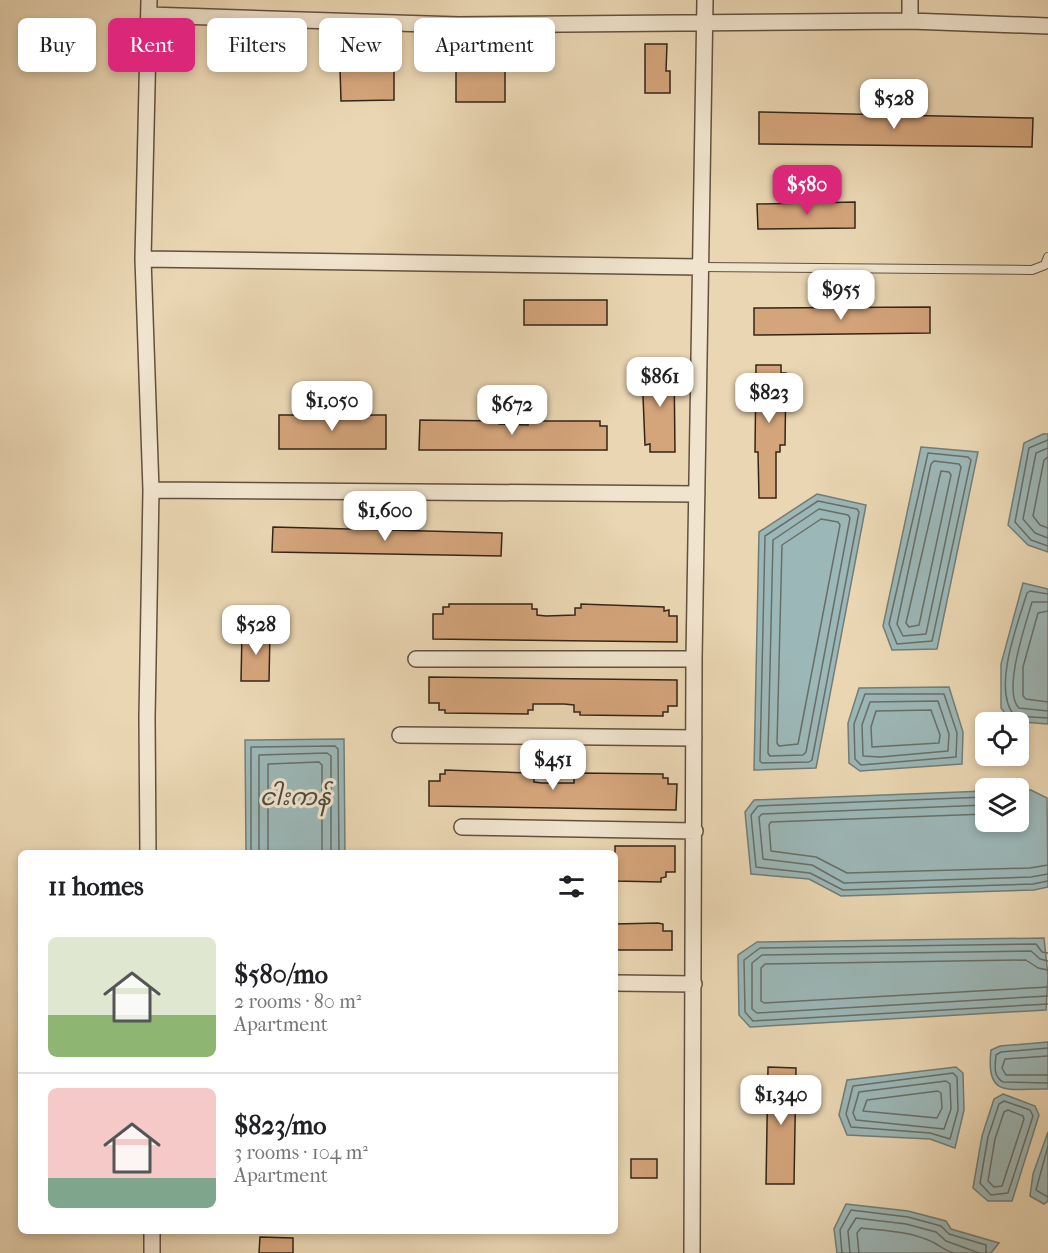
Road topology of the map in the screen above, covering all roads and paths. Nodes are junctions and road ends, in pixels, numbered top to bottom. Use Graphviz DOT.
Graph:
graph roads {
  1 [pos="705,0"];
  2 [pos="910,0"];
  3 [pos="149,7"];
  4 [pos="910,21"];
  5 [pos="705,25"];
  6 [pos="1048,26"];
  7 [pos="1048,257"];
  8 [pos="143,259"];
  9 [pos="700,267"];
  10 [pos="151,490"];
  11 [pos="697,494"];
  12 [pos="416,658"];
  13 [pos="694,659"];
  14 [pos="400,735"];
  15 [pos="694,738"];
  16 [pos="462,827"];
  17 [pos="695,831"];
  18 [pos="148,850"];
  19 [pos="618,983"];
  20 [pos="694,984"];
  21 [pos="152,1234"];
  22 [pos="152,1253"];
  23 [pos="692,1253"];
  1 -- 5 [label="street"];
  2 -- 4 [label="street"];
  3 -- 5 [label="street"];
  3 -- 8 [label="street"];
  4 -- 5 [label="street"];
  4 -- 6 [label="street"];
  5 -- 9 [label="street"];
  7 -- 9 [label="lane"];
  8 -- 9 [label="street"];
  8 -- 10 [label="street"];
  9 -- 11 [label="street"];
  10 -- 11 [label="street"];
  10 -- 18 [label="street"];
  11 -- 13 [label="street"];
  12 -- 13 [label="street"];
  13 -- 15 [label="street"];
  14 -- 15 [label="street"];
  15 -- 17 [label="street"];
  16 -- 17 [label="street"];
  17 -- 20 [label="street"];
  19 -- 20 [label="street"];
  20 -- 23 [label="street"];
  21 -- 22 [label="street"];
}
